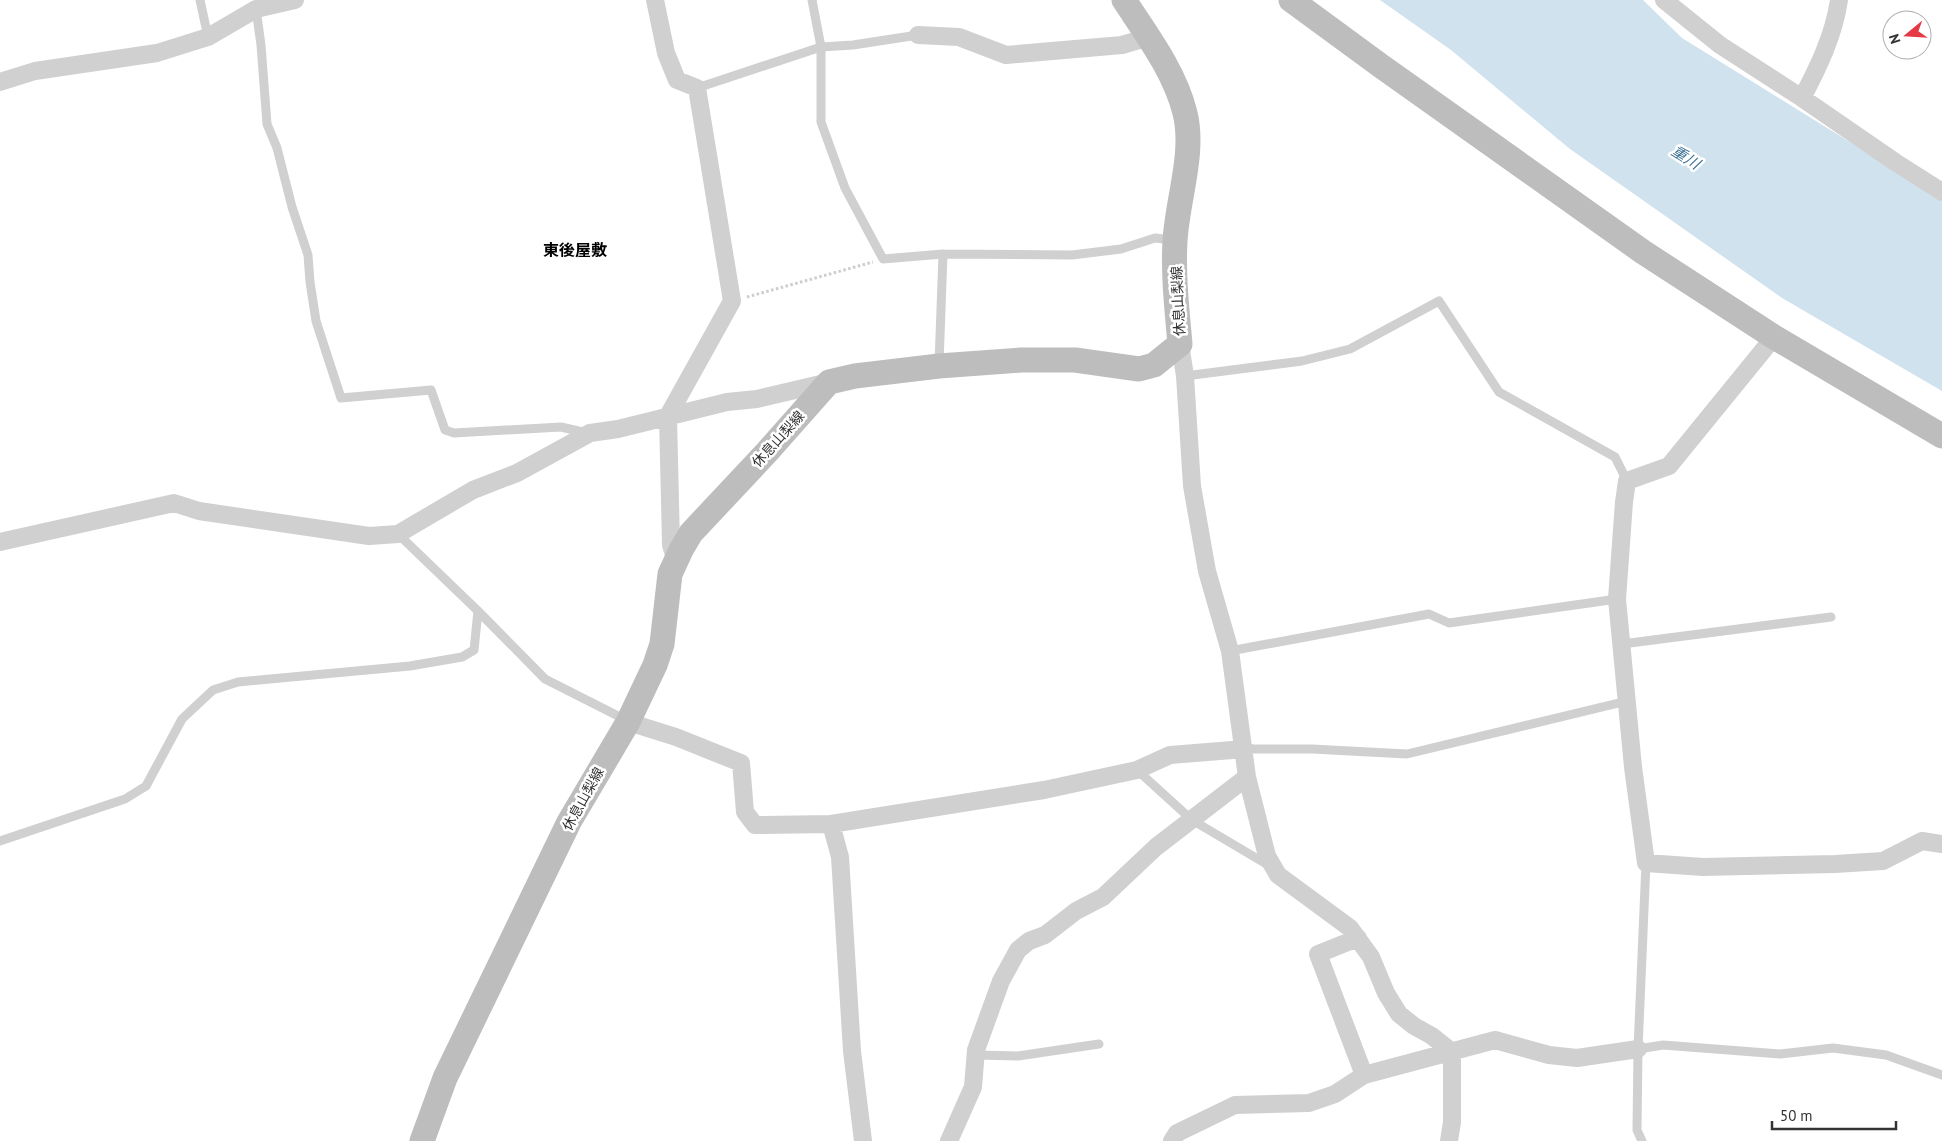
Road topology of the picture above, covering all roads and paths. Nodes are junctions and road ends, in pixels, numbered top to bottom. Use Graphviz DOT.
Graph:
graph roads {
  1 [pos="200,0"];
  2 [pos="295,0"];
  3 [pos="655,0"];
  4 [pos="812,0"];
  5 [pos="1124,0"];
  6 [pos="1291,0"];
  7 [pos="1664,0"];
  8 [pos="1839,0"];
  9 [pos="256,9"];
  10 [pos="918,35"];
  11 [pos="208,37"];
  12 [pos="1149,37"];
  13 [pos="821,47"];
  14 [pos="0,82"];
  15 [pos="697,88"];
  16 [pos="1802,98"];
  17 [pos="1942,192"];
  18 [pos="1175,241"];
  19 [pos="943,254"];
  20 [pos="883,259"];
  21 [pos="732,300"];
  22 [pos="1774,337"];
  23 [pos="1180,344"];
  24 [pos="939,366"];
  25 [pos="1185,376"];
  26 [pos="829,382"];
  27 [pos="668,416"];
  28 [pos="590,433"];
  29 [pos="1942,436"];
  30 [pos="1628,481"];
  31 [pos="398,534"];
  32 [pos="0,542"];
  33 [pos="676,560"];
  34 [pos="1617,598"];
  35 [pos="478,611"];
  36 [pos="1831,617"];
  37 [pos="1622,644"];
  38 [pos="1230,651"];
  39 [pos="1627,701"];
  40 [pos="628,722"];
  41 [pos="1245,749"];
  42 [pos="1137,770"];
  43 [pos="1247,777"];
  44 [pos="1192,820"];
  45 [pos="831,824"];
  46 [pos="0,841"];
  47 [pos="1942,844"];
  48 [pos="1646,863"];
  49 [pos="1274,869"];
  50 [pos="1358,938"];
  51 [pos="1100,1044"];
  52 [pos="1638,1049"];
  53 [pos="1452,1052"];
  54 [pos="976,1055"];
  55 [pos="1364,1075"];
  56 [pos="1942,1076"];
  57 [pos="422,1141"];
  58 [pos="863,1141"];
  59 [pos="949,1141"];
  60 [pos="1172,1141"];
  61 [pos="1449,1141"];
  62 [pos="1642,1141"];
  1 -- 11 [label="lane"];
  2 -- 9 [label="street"];
  3 -- 15 [label="street"];
  4 -- 13 [label="lane"];
  5 -- 12 [label="main road, 休息山梨線"];
  6 -- 22 [label="main road"];
  7 -- 16 [label="street"];
  8 -- 16 [label="street"];
  9 -- 11 [label="street"];
  9 -- 28 [label="lane"];
  10 -- 12 [label="street"];
  10 -- 13 [label="lane"];
  11 -- 14 [label="street"];
  12 -- 18 [label="main road, 休息山梨線"];
  13 -- 15 [label="lane"];
  13 -- 20 [label="lane"];
  15 -- 21 [label="street"];
  16 -- 17 [label="street"];
  18 -- 19 [label="lane"];
  18 -- 23 [label="main road, 休息山梨線"];
  19 -- 20 [label="lane"];
  19 -- 24 [label="lane"];
  20 -- 21 [label="path"];
  21 -- 27 [label="street"];
  22 -- 29 [label="main road"];
  22 -- 30 [label="street"];
  23 -- 24 [label="main road, 休息山梨線"];
  23 -- 25 [label="street"];
  24 -- 26 [label="main road, 休息山梨線"];
  25 -- 30 [label="lane"];
  25 -- 38 [label="street"];
  26 -- 27 [label="street"];
  26 -- 33 [label="main road, 休息山梨線"];
  27 -- 28 [label="street"];
  27 -- 33 [label="street"];
  28 -- 31 [label="street"];
  30 -- 34 [label="street"];
  31 -- 32 [label="street"];
  31 -- 35 [label="lane"];
  33 -- 40 [label="main road, 休息山梨線"];
  34 -- 37 [label="street"];
  34 -- 38 [label="lane"];
  35 -- 40 [label="lane"];
  35 -- 46 [label="lane"];
  36 -- 37 [label="lane"];
  37 -- 39 [label="street"];
  38 -- 41 [label="street"];
  39 -- 41 [label="lane"];
  39 -- 48 [label="street"];
  40 -- 45 [label="street"];
  40 -- 57 [label="main road, 休息山梨線"];
  41 -- 42 [label="street"];
  41 -- 43 [label="street"];
  42 -- 44 [label="lane"];
  42 -- 45 [label="street"];
  43 -- 44 [label="street"];
  43 -- 49 [label="street"];
  44 -- 49 [label="lane"];
  44 -- 54 [label="street"];
  45 -- 58 [label="street"];
  47 -- 48 [label="street"];
  48 -- 52 [label="lane"];
  49 -- 50 [label="street"];
  50 -- 53 [label="street"];
  50 -- 55 [label="street"];
  51 -- 54 [label="lane"];
  52 -- 53 [label="street"];
  52 -- 56 [label="lane"];
  52 -- 62 [label="lane"];
  53 -- 55 [label="street"];
  53 -- 61 [label="street"];
  54 -- 59 [label="street"];
  55 -- 60 [label="street"];
}
